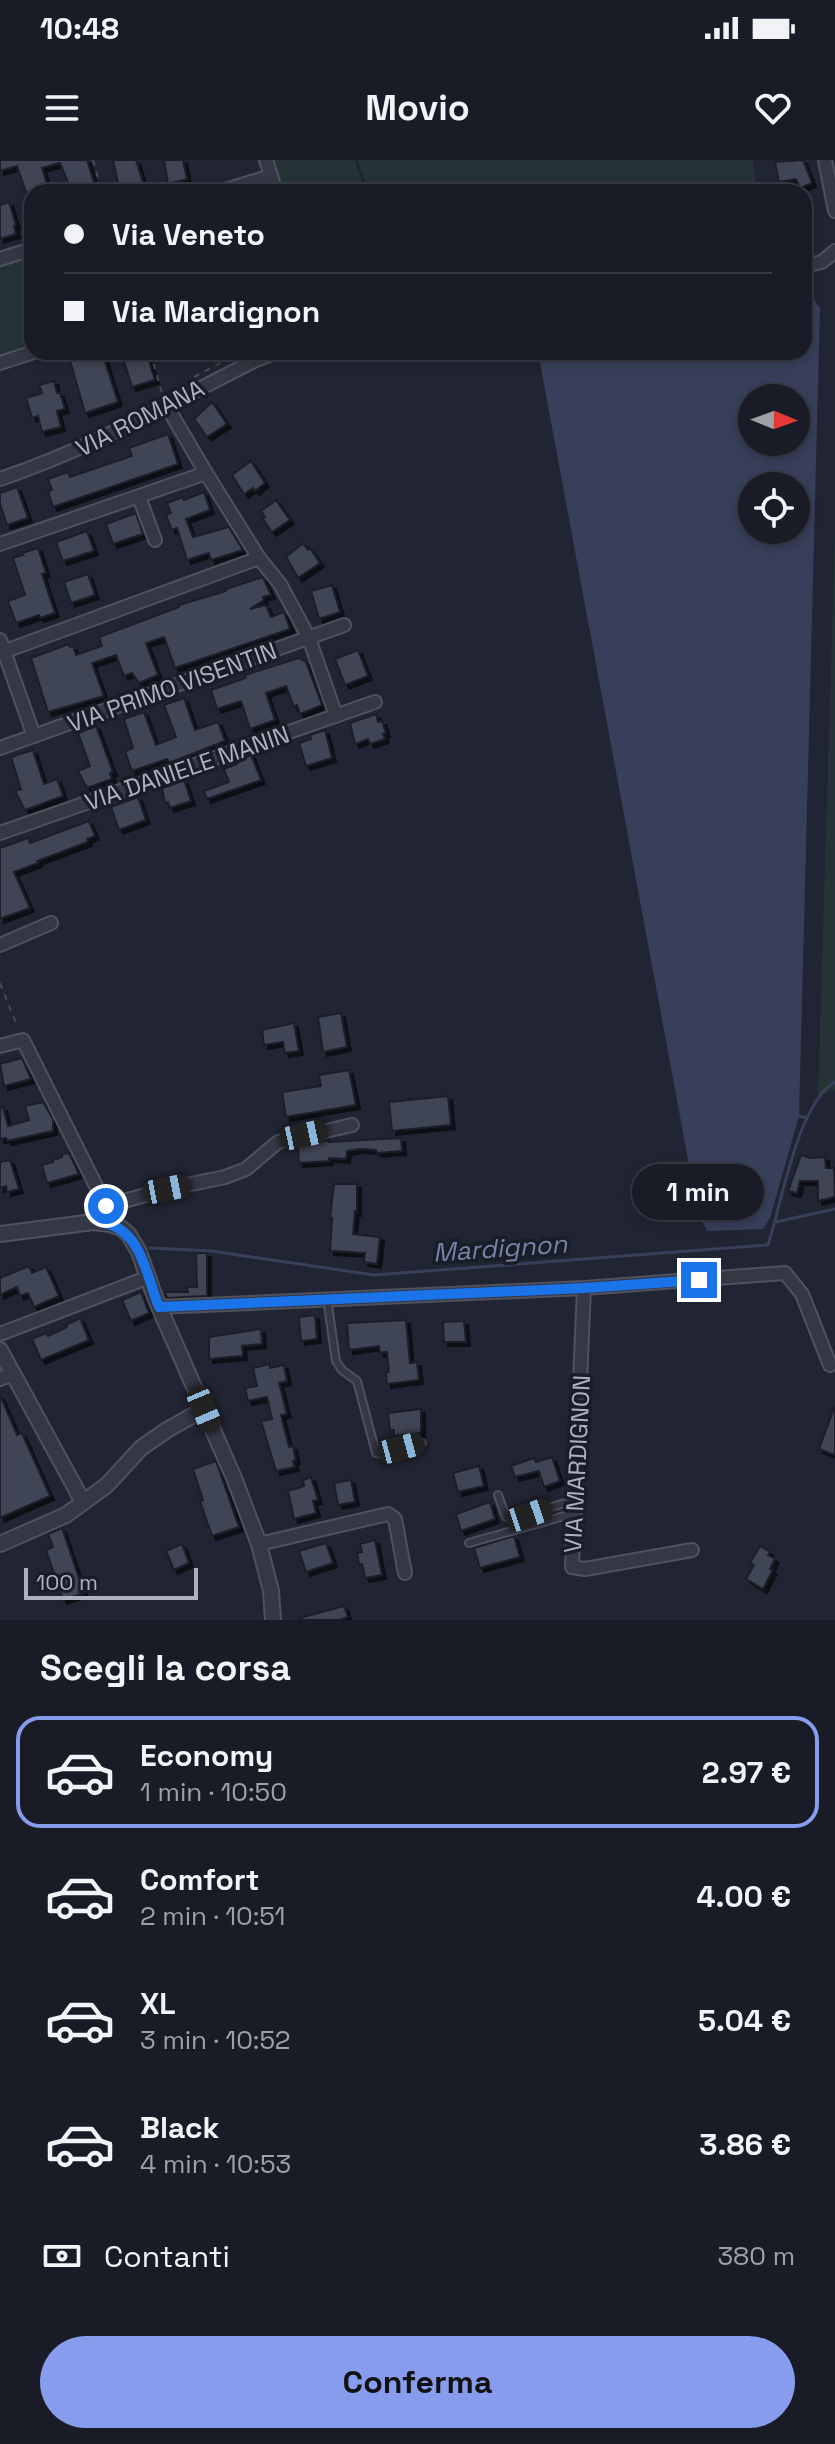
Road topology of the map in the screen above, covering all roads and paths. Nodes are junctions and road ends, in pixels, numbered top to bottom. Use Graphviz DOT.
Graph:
graph roads {
  1 [pos="93,160"];
  2 [pos="266,160"];
  3 [pos="825,160"];
  4 [pos="271,176"];
  5 [pos="100,184"];
  6 [pos="245,184"];
  7 [pos="274,184"];
  8 [pos="835,211"];
  9 [pos="24,252"];
  10 [pos="834,254"];
  11 [pos="0,259"];
  12 [pos="812,264"];
  13 [pos="24,355"];
  14 [pos="153,360"];
  15 [pos="227,360"];
  16 [pos="256,360"];
  17 [pos="0,363"];
  18 [pos="189,380"];
  19 [pos="160,401"];
  20 [pos="206,473"];
  21 [pos="0,479"];
  22 [pos="139,497"];
  23 [pos="155,540"];
  24 [pos="0,544"];
  25 [pos="259,558"];
  26 [pos="344,625"];
  27 [pos="309,638"];
  28 [pos="1,648"];
  29 [pos="375,702"];
  30 [pos="336,716"];
  31 [pos="34,736"];
  32 [pos="0,748"];
  33 [pos="0,833"];
  34 [pos="51,923"];
  35 [pos="0,945"];
  36 [pos="0,983"];
  37 [pos="23,1040"];
  38 [pos="0,1046"];
  39 [pos="352,1125"];
  40 [pos="106,1206"];
  41 [pos="102,1222"];
  42 [pos="0,1234"];
  43 [pos="149,1277"];
  44 [pos="584,1288"];
  45 [pos="327,1298"];
  46 [pos="159,1307"];
  47 [pos="0,1334"];
  48 [pos="0,1350"];
  49 [pos="830,1365"];
  50 [pos="6,1377"];
  51 [pos="204,1409"];
  52 [pos="422,1443"];
  53 [pos="498,1495"];
  54 [pos="575,1500"];
  55 [pos="83,1502"];
  56 [pos="575,1513"];
  57 [pos="469,1543"];
  58 [pos="0,1544"];
  59 [pos="259,1544"];
  60 [pos="692,1550"];
  61 [pos="405,1573"];
  62 [pos="273,1620"];
  1 -- 5 [label="path"];
  2 -- 4 [label="street"];
  3 -- 8 [label="street"];
  4 -- 6 [label="street"];
  4 -- 7 [label="street"];
  9 -- 11 [label="street"];
  10 -- 12 [label="street"];
  13 -- 17 [label="street"];
  14 -- 19 [label="path"];
  15 -- 18 [label="path"];
  16 -- 19 [label="street, VIA ROMANA"];
  19 -- 20 [label="street"];
  19 -- 21 [label="street, VIA ROMANA"];
  20 -- 22 [label="street"];
  20 -- 25 [label="street"];
  22 -- 23 [label="street"];
  22 -- 24 [label="street"];
  25 -- 27 [label="street"];
  25 -- 28 [label="street"];
  26 -- 27 [label="street, VIA PRIMO VISENTIN"];
  27 -- 30 [label="street"];
  27 -- 31 [label="street, VIA PRIMO VISENTIN"];
  28 -- 31 [label="street"];
  29 -- 30 [label="street, VIA DANIELE MANIN"];
  30 -- 33 [label="street, VIA DANIELE MANIN"];
  31 -- 32 [label="street, VIA PRIMO VISENTIN"];
  34 -- 35 [label="street"];
  36 -- 37 [label="path"];
  37 -- 38 [label="street"];
  37 -- 40 [label="street"];
  39 -- 40 [label="street"];
  40 -- 41 [label="street"];
  41 -- 42 [label="street"];
  41 -- 43 [label="street"];
  43 -- 46 [label="street"];
  43 -- 47 [label="street"];
  44 -- 45 [label="street"];
  44 -- 49 [label="street"];
  44 -- 54 [label="street, VIA MARDIGNON"];
  45 -- 46 [label="street"];
  45 -- 52 [label="lane"];
  46 -- 51 [label="street"];
  48 -- 50 [label="street"];
  50 -- 55 [label="street"];
  51 -- 55 [label="street"];
  51 -- 59 [label="street"];
  53 -- 54 [label="lane"];
  54 -- 56 [label="street, VIA MARDIGNON"];
  55 -- 58 [label="street"];
  56 -- 57 [label="lane"];
  56 -- 60 [label="street, VIA MARDIGNON"];
  59 -- 61 [label="street"];
  59 -- 62 [label="street"];
}
